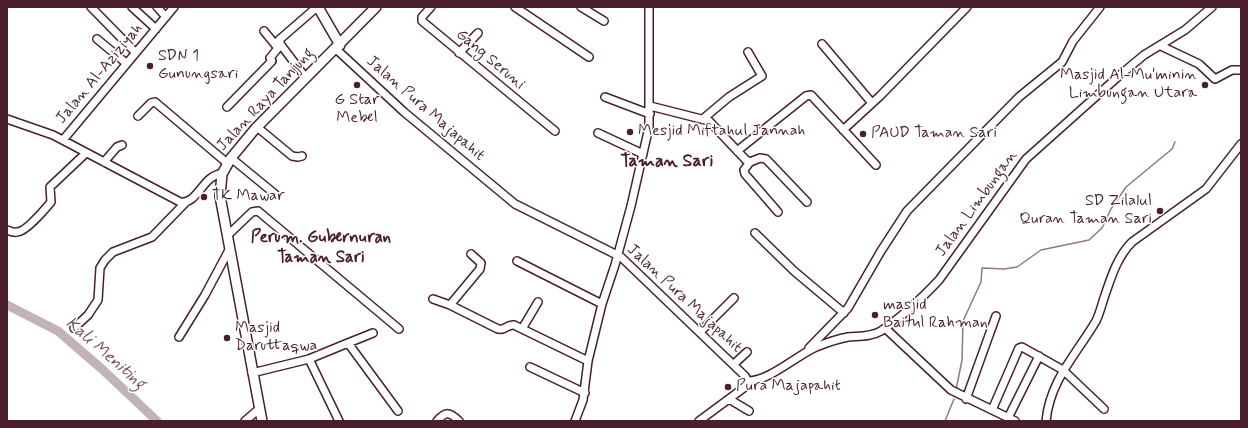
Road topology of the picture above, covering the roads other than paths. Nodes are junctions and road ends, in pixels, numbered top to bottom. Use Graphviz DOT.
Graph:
graph roads {
  1 [pos="91,7"];
  2 [pos="132,7"];
  3 [pos="157,7"];
  4 [pos="174,7"];
  5 [pos="317,7"];
  6 [pos="376,7"];
  7 [pos="431,7"];
  8 [pos="515,7"];
  9 [pos="581,7"];
  10 [pos="649,7"];
  11 [pos="967,7"];
  12 [pos="1100,7"];
  13 [pos="1212,7"];
  14 [pos="166,17"];
  15 [pos="604,21"];
  16 [pos="156,29"];
  17 [pos="264,31"];
  18 [pos="478,33"];
  19 [pos="97,39"];
  20 [pos="822,44"];
  21 [pos="279,46"];
  22 [pos="1161,46"];
  23 [pos="338,47"];
  24 [pos="136,52"];
  25 [pos="748,52"];
  26 [pos="460,53"];
  27 [pos="589,57"];
  28 [pos="126,63"];
  29 [pos="1241,70"];
  30 [pos="306,78"];
  31 [pos="605,97"];
  32 [pos="872,103"];
  33 [pos="650,106"];
  34 [pos="228,107"];
  35 [pos="650,114"];
  36 [pos="138,116"];
  37 [pos="704,118"];
  38 [pos="7,119"];
  39 [pos="257,127"];
  40 [pos="844,130"];
  41 [pos="556,131"];
  42 [pos="598,133"];
  43 [pos="63,140"];
  44 [pos="1241,144"];
  45 [pos="122,145"];
  46 [pos="737,151"];
  47 [pos="86,153"];
  48 [pos="643,154"];
  49 [pos="302,156"];
  50 [pos="229,161"];
  51 [pos="104,162"];
  52 [pos="750,162"];
  53 [pos="876,165"];
  54 [pos="222,174"];
  55 [pos="275,194"];
  56 [pos="807,202"];
  57 [pos="185,203"];
  58 [pos="778,212"];
  59 [pos="7,230"];
  60 [pos="755,233"];
  61 [pos="227,236"];
  62 [pos="229,250"];
  63 [pos="471,254"];
  64 [pos="618,255"];
  65 [pos="517,261"];
  66 [pos="734,298"];
  67 [pos="432,299"];
  68 [pos="538,302"];
  69 [pos="602,304"];
  70 [pos="450,305"];
  71 [pos="844,313"];
  72 [pos="996,316"];
  73 [pos="74,328"];
  74 [pos="522,328"];
  75 [pos="885,328"];
  76 [pos="399,329"];
  77 [pos="700,332"];
  78 [pos="373,333"];
  79 [pos="179,337"];
  80 [pos="348,343"];
  81 [pos="747,352"];
  82 [pos="805,352"];
  83 [pos="1039,356"];
  84 [pos="309,359"];
  85 [pos="588,360"];
  86 [pos="734,364"];
  87 [pos="530,367"];
  88 [pos="1063,370"];
  89 [pos="252,373"];
  90 [pos="748,381"];
  91 [pos="585,392"];
  92 [pos="966,398"];
  93 [pos="729,399"];
  94 [pos="259,409"];
  95 [pos="992,410"];
  96 [pos="1104,410"];
  97 [pos="398,411"];
  98 [pos="749,411"];
  99 [pos="1012,419"];
  100 [pos="245,421"];
  101 [pos="262,421"];
  102 [pos="339,421"];
  103 [pos="437,421"];
  104 [pos="459,421"];
  105 [pos="575,421"];
  106 [pos="699,421"];
  107 [pos="1046,421"];
  1 -- 24 [label="street"];
  2 -- 16 [label="street"];
  3 -- 14 [label="street"];
  4 -- 14 [label="street, Jalan Al-Aziziyah"];
  5 -- 21 [label="street"];
  5 -- 23 [label="main road"];
  6 -- 23 [label="main road, Jalan Raya Tanjung"];
  7 -- 26 [label="street, Gang Seruni"];
  8 -- 27 [label="street"];
  9 -- 15 [label="street"];
  10 -- 33 [label="street"];
  11 -- 32 [label="street"];
  12 -- 71 [label="street"];
  13 -- 22 [label="street, Jalan Limbungan"];
  14 -- 16 [label="street, Jalan Al-Aziziyah"];
  16 -- 24 [label="street, Jalan Al-Aziziyah"];
  17 -- 21 [label="street"];
  18 -- 26 [label="street"];
  19 -- 28 [label="street"];
  20 -- 32 [label="street"];
  21 -- 30 [label="street"];
  21 -- 34 [label="street"];
  22 -- 29 [label="street"];
  22 -- 75 [label="street, Jalan Limbungan"];
  23 -- 30 [label="main road, Jalan Raya Tanjung"];
  23 -- 64 [label="street, Jalan Pura Majapahit"];
  24 -- 28 [label="street, Jalan Al-Aziziyah"];
  25 -- 37 [label="street"];
  26 -- 41 [label="street, Gang Seruni"];
  28 -- 43 [label="street, Jalan Al-Aziziyah"];
  30 -- 39 [label="main road, Jalan Raya Tanjung"];
  31 -- 35 [label="street"];
  32 -- 40 [label="street"];
  33 -- 35 [label="street"];
  33 -- 37 [label="street"];
  35 -- 48 [label="street"];
  36 -- 50 [label="street"];
  37 -- 46 [label="street"];
  38 -- 43 [label="street"];
  39 -- 49 [label="street"];
  39 -- 50 [label="main road, Jalan Raya Tanjung"];
  40 -- 46 [label="street"];
  40 -- 53 [label="street"];
  42 -- 48 [label="street"];
  43 -- 47 [label="street"];
  44 -- 88 [label="street"];
  45 -- 51 [label="street"];
  46 -- 52 [label="street"];
  47 -- 51 [label="street"];
  47 -- 59 [label="street"];
  48 -- 64 [label="street"];
  50 -- 54 [label="main road, Jalan Raya Tanjung"];
  50 -- 55 [label="street"];
  51 -- 57 [label="street"];
  52 -- 56 [label="street"];
  52 -- 58 [label="street"];
  54 -- 57 [label="street"];
  54 -- 61 [label="main road, Jalan Raya Tanjung"];
  57 -- 73 [label="street"];
  60 -- 71 [label="street"];
  61 -- 62 [label="main road, Jalan Raya Tanjung"];
  61 -- 76 [label="street"];
  62 -- 79 [label="street"];
  62 -- 89 [label="main road, Jalan Raya Tanjung"];
  63 -- 70 [label="street"];
  64 -- 69 [label="street"];
  64 -- 77 [label="street, Jalan Pura Majapahit"];
  65 -- 69 [label="street"];
  66 -- 77 [label="street"];
  67 -- 70 [label="street"];
  68 -- 74 [label="street"];
  69 -- 85 [label="street"];
  70 -- 74 [label="street"];
  71 -- 82 [label="street"];
  72 -- 92 [label="street"];
  74 -- 85 [label="street"];
  75 -- 82 [label="street, Jalan Limbungan"];
  75 -- 92 [label="street"];
  77 -- 86 [label="street, Jalan Pura Majapahit"];
  78 -- 80 [label="street"];
  80 -- 84 [label="street"];
  80 -- 97 [label="street"];
  81 -- 86 [label="street"];
  82 -- 90 [label="street, Jalan Limbungan"];
  83 -- 88 [label="street"];
  83 -- 95 [label="street"];
  83 -- 99 [label="street"];
  84 -- 89 [label="street"];
  84 -- 102 [label="street"];
  85 -- 91 [label="street"];
  86 -- 90 [label="street, Jalan Pura Majapahit"];
  87 -- 91 [label="street"];
  88 -- 96 [label="street"];
  88 -- 107 [label="street"];
  89 -- 94 [label="main road, Jalan Raya Tanjung"];
  90 -- 93 [label="street"];
  91 -- 105 [label="street"];
  92 -- 95 [label="street"];
  93 -- 98 [label="street"];
  93 -- 106 [label="street"];
  94 -- 100 [label="street"];
  94 -- 101 [label="main road, Jalan Raya Tanjung"];
  95 -- 99 [label="street"];
  103 -- 104 [label="street"];
}
